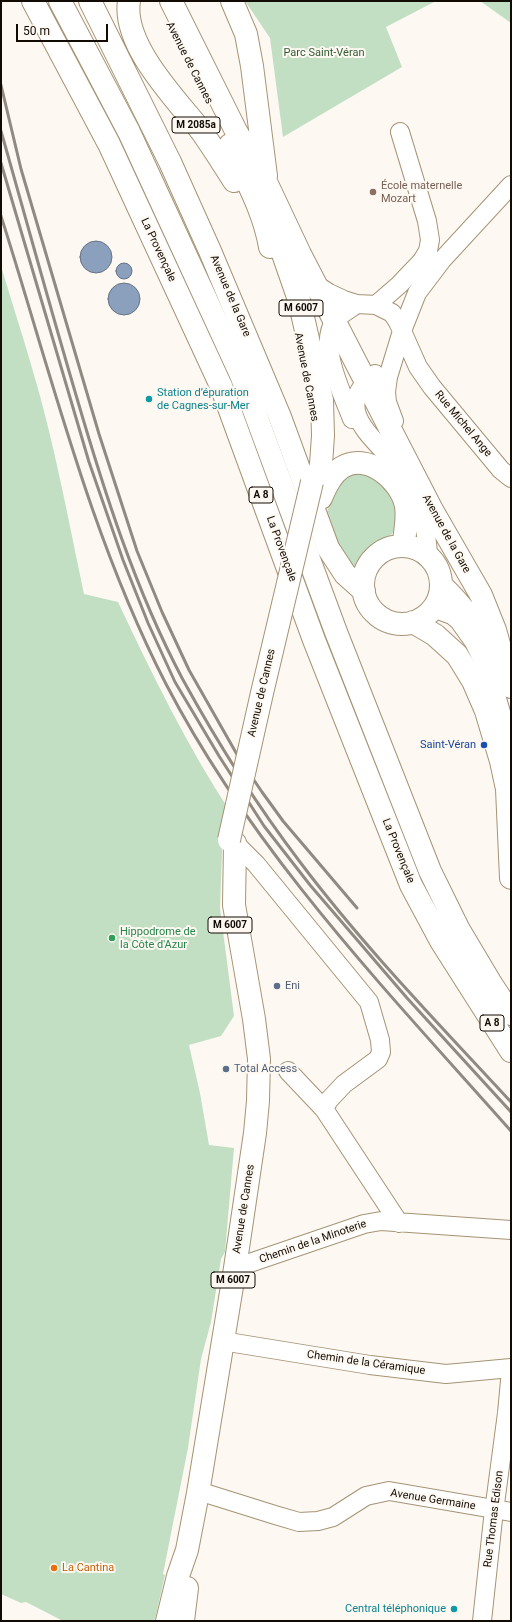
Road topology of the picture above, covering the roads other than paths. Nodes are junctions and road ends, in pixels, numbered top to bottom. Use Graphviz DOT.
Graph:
graph roads {
  1 [pos="33,1"];
  2 [pos="60,1"];
  3 [pos="90,1"];
  4 [pos="129,1"];
  5 [pos="158,1"];
  6 [pos="171,1"];
  7 [pos="232,1"];
  8 [pos="236,131"];
  9 [pos="400,132"];
  10 [pos="267,184"];
  11 [pos="511,185"];
  12 [pos="271,247"];
  13 [pos="318,286"];
  14 [pos="417,293"];
  15 [pos="357,304"];
  16 [pos="384,309"];
  17 [pos="335,320"];
  18 [pos="402,331"];
  19 [pos="391,364"];
  20 [pos="418,367"];
  21 [pos="367,381"];
  22 [pos="404,455"];
  23 [pos="511,478"];
  24 [pos="316,492"];
  25 [pos="400,492"];
  26 [pos="403,546"];
  27 [pos="428,556"];
  28 [pos="441,586"];
  29 [pos="364,591"];
  30 [pos="433,608"];
  31 [pos="413,622"];
  32 [pos="505,642"];
  33 [pos="510,683"];
  34 [pos="511,746"];
  35 [pos="232,841"];
  36 [pos="511,878"];
  37 [pos="511,1014"];
  38 [pos="511,1051"];
  39 [pos="288,1070"];
  40 [pos="324,1109"];
  41 [pos="399,1223"];
  42 [pos="511,1230"];
  43 [pos="235,1268"];
  44 [pos="222,1341"];
  45 [pos="511,1369"];
  46 [pos="198,1493"];
  47 [pos="503,1511"];
  48 [pos="170,1618"];
  49 [pos="482,1621"];
  1 -- 38 [label="main road, La Provençale / A 8"];
  2 -- 37 [label="main road, La Provençale / A 8"];
  3 -- 29 [label="main road, Avenue de la Gare"];
  4 -- 12 [label="main road, M 2085a"];
  5 -- 12 [label="main road, Avenue de Cannes / M 6007"];
  6 -- 8 [label="main road, Avenue de Cannes / M 6007"];
  7 -- 10 [label="main road"];
  8 -- 10 [label="main road, Avenue de la Gare"];
  8 -- 24 [label="main road, Avenue de Cannes / M 6007"];
  9 -- 16 [label="street"];
  10 -- 13 [label="main road, Avenue de la Gare"];
  11 -- 14 [label="street"];
  12 -- 24 [label="main road, Avenue de Cannes / M 6007"];
  13 -- 15 [label="street"];
  13 -- 17 [label="main road, Avenue de la Gare"];
  14 -- 16 [label="street"];
  14 -- 18 [label="street"];
  15 -- 16 [label="street"];
  15 -- 17 [label="street"];
  16 -- 18 [label="street, Rue Michel Ange"];
  17 -- 21 [label="main road, Avenue de la Gare"];
  17 -- 25 [label="street"];
  18 -- 19 [label="street"];
  18 -- 20 [label="street, Rue Michel Ange"];
  19 -- 20 [label="street"];
  19 -- 21 [label="street"];
  19 -- 22 [label="street"];
  20 -- 23 [label="street, Rue Michel Ange"];
  21 -- 22 [label="main road, Avenue de la Gare"];
  21 -- 27 [label="street"];
  22 -- 32 [label="main road, Avenue de la Gare"];
  24 -- 25 [label="main road"];
  24 -- 35 [label="main road, Avenue de Cannes / M 6007"];
  24 -- 35 [label="main road, Avenue de Cannes / M 6007, bridge"];
  25 -- 26 [label="main road"];
  26 -- 27 [label="main road"];
  26 -- 29 [label="main road"];
  27 -- 28 [label="main road"];
  28 -- 30 [label="main road"];
  28 -- 33 [label="main road"];
  29 -- 31 [label="main road"];
  30 -- 31 [label="main road"];
  30 -- 34 [label="street"];
  31 -- 36 [label="main road"];
  32 -- 33 [label="main road, Avenue de la Gare"];
  35 -- 40 [label="street"];
  35 -- 43 [label="main road, Avenue de Cannes / M 6007"];
  39 -- 40 [label="street"];
  40 -- 41 [label="street"];
  41 -- 42 [label="street, Chemin de la Minoterie"];
  41 -- 43 [label="street, Chemin de la Minoterie"];
  43 -- 44 [label="main road, Avenue de Cannes / M 6007"];
  44 -- 45 [label="street, Chemin de la Céramique"];
  44 -- 46 [label="main road, Avenue de Cannes / M 6007"];
  45 -- 47 [label="street, Rue Thomas Edison"];
  46 -- 47 [label="street, Avenue Germaine"];
  46 -- 48 [label="main road, Avenue de Cannes / M 6007"];
  47 -- 49 [label="street, Rue Thomas Edison"];
}
